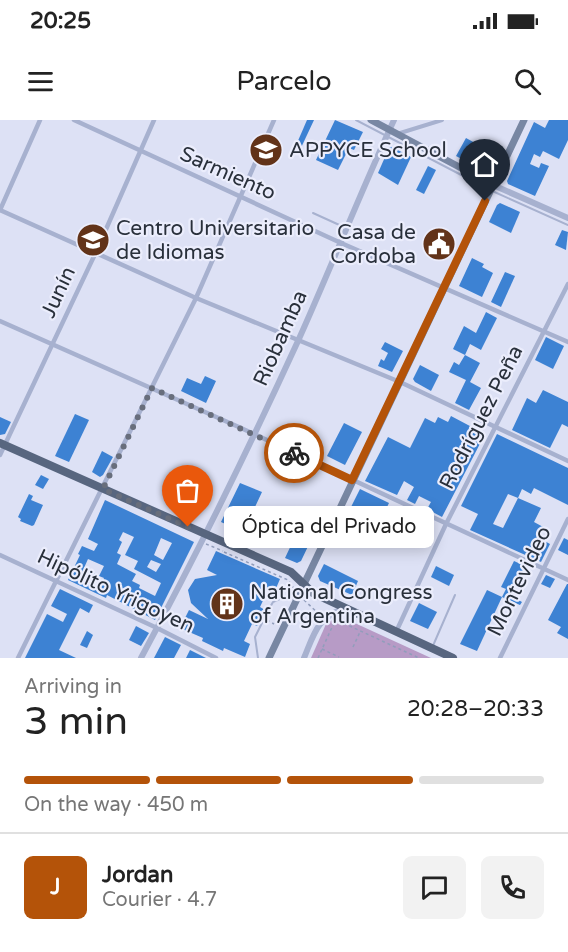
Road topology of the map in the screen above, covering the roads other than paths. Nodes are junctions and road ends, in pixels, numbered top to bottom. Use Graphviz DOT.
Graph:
graph roads {
  1 [pos="40,120"];
  2 [pos="74,120"];
  3 [pos="154,120"];
  4 [pos="274,120"];
  5 [pos="356,120"];
  6 [pos="371,120"];
  7 [pos="394,120"];
  8 [pos="441,120"];
  9 [pos="524,120"];
  10 [pos="388,133"];
  11 [pos="397,134"];
  12 [pos="141,152"];
  13 [pos="492,188"];
  14 [pos="241,197"];
  15 [pos="0,210"];
  16 [pos="313,213"];
  17 [pos="568,218"];
  18 [pos="568,225"];
  19 [pos="347,228"];
  20 [pos="341,243"];
  21 [pos="96,252"];
  22 [pos="568,284"];
  23 [pos="444,288"];
  24 [pos="196,298"];
  25 [pos="0,321"];
  26 [pos="544,331"];
  27 [pos="299,339"];
  28 [pos="568,342"];
  29 [pos="52,344"];
  30 [pos="400,382"];
  31 [pos="152,388"];
  32 [pos="496,426"];
  33 [pos="255,434"];
  34 [pos="2,444"];
  35 [pos="0,455"];
  36 [pos="568,461"];
  37 [pos="352,480"];
  38 [pos="103,489"];
  39 [pos="568,519"];
  40 [pos="446,524"];
  41 [pos="204,538"];
  42 [pos="0,555"];
  43 [pos="542,568"];
  44 [pos="568,580"];
  45 [pos="58,581"];
  46 [pos="303,584"];
  47 [pos="455,595"];
  48 [pos="296,597"];
  49 [pos="344,609"];
  50 [pos="157,628"];
  51 [pos="399,634"];
  52 [pos="432,648"];
  53 [pos="18,658"];
  54 [pos="141,658"];
  55 [pos="216,658"];
  56 [pos="258,658"];
  57 [pos="268,658"];
  58 [pos="304,658"];
  59 [pos="453,658"];
  60 [pos="500,658"];
  1 -- 15 [label="street"];
  2 -- 12 [label="street, Sarmiento"];
  3 -- 12 [label="street, Junín"];
  4 -- 14 [label="street"];
  5 -- 10 [label="lane"];
  6 -- 10 [label="main road"];
  7 -- 10 [label="street, Riobamba"];
  8 -- 11 [label="street"];
  9 -- 13 [label="main road"];
  10 -- 11 [label="main road"];
  10 -- 13 [label="lane"];
  10 -- 19 [label="street, Riobamba"];
  11 -- 13 [label="main road"];
  12 -- 14 [label="street, Sarmiento"];
  12 -- 21 [label="street, Junín"];
  13 -- 17 [label="street"];
  13 -- 18 [label="lane"];
  13 -- 23 [label="main road"];
  14 -- 20 [label="street, Sarmiento"];
  14 -- 24 [label="street"];
  15 -- 21 [label="street"];
  16 -- 19 [label="lane"];
  19 -- 20 [label="street, Riobamba"];
  20 -- 23 [label="street, Sarmiento"];
  20 -- 27 [label="street, Riobamba"];
  21 -- 24 [label="street"];
  21 -- 29 [label="street, Junín"];
  22 -- 26 [label="street, Rodríguez Peña"];
  23 -- 26 [label="street, Sarmiento"];
  23 -- 30 [label="main road"];
  24 -- 27 [label="street"];
  24 -- 31 [label="street"];
  25 -- 29 [label="street"];
  26 -- 28 [label="street, Sarmiento"];
  26 -- 32 [label="street, Rodríguez Peña"];
  27 -- 30 [label="street"];
  27 -- 33 [label="street, Riobamba"];
  29 -- 31 [label="street"];
  29 -- 34 [label="street, Junín"];
  30 -- 32 [label="street"];
  30 -- 37 [label="main road"];
  31 -- 33 [label="street"];
  31 -- 38 [label="street"];
  32 -- 36 [label="street"];
  32 -- 40 [label="street, Rodríguez Peña"];
  33 -- 37 [label="street"];
  33 -- 41 [label="street, Riobamba"];
  34 -- 35 [label="street, Junín"];
  34 -- 38 [label="main road"];
  37 -- 40 [label="street"];
  37 -- 46 [label="main road"];
  38 -- 41 [label="main road"];
  38 -- 45 [label="street"];
  39 -- 43 [label="street, Montevideo"];
  40 -- 43 [label="street"];
  40 -- 51 [label="street, Rodríguez Peña"];
  41 -- 46 [label="main road"];
  41 -- 50 [label="street, Riobamba"];
  42 -- 45 [label="street, Hipólito Yrigoyen"];
  43 -- 44 [label="street"];
  43 -- 60 [label="street, Montevideo"];
  45 -- 50 [label="street, Hipólito Yrigoyen"];
  45 -- 53 [label="street"];
  46 -- 48 [label="main road"];
  46 -- 49 [label="main road"];
  47 -- 52 [label="lane"];
  48 -- 56 [label="lane"];
  48 -- 57 [label="main road"];
  49 -- 51 [label="main road"];
  49 -- 58 [label="street"];
  50 -- 54 [label="street, Riobamba"];
  50 -- 55 [label="street, Hipólito Yrigoyen"];
  51 -- 52 [label="main road"];
  52 -- 59 [label="main road"];
}
